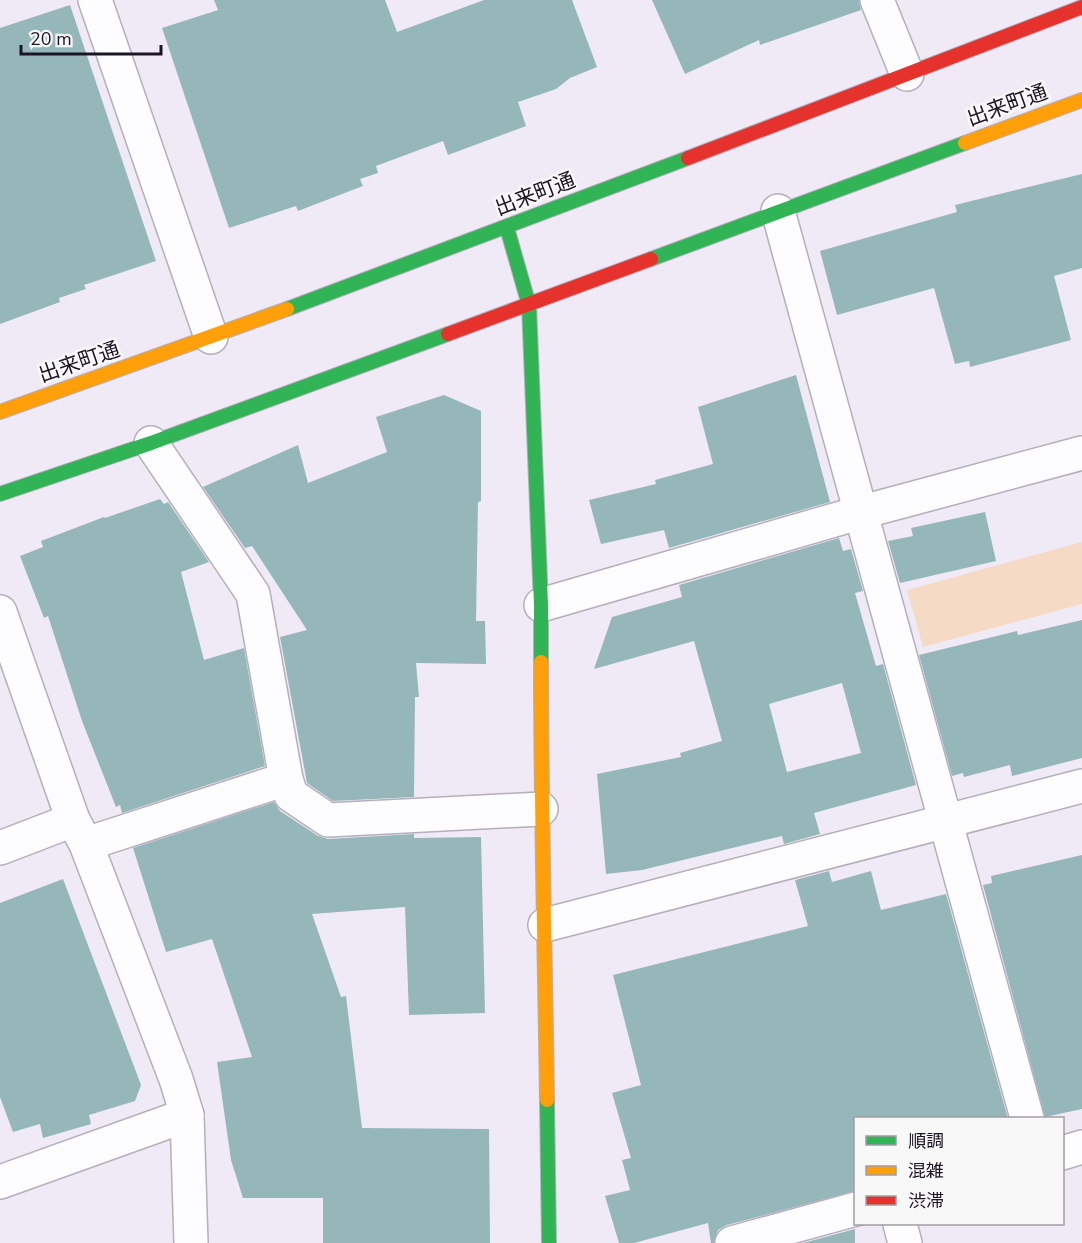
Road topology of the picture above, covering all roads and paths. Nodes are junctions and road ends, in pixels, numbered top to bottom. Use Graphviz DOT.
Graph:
graph roads {
  1 [pos="95,0"];
  2 [pos="877,0"];
  3 [pos="1082,8"];
  4 [pos="907,74"];
  5 [pos="1082,100"];
  6 [pos="778,211"];
  7 [pos="507,228"];
  8 [pos="529,305"];
  9 [pos="211,337"];
  10 [pos="0,412"];
  11 [pos="151,443"];
  12 [pos="1082,453"];
  13 [pos="0,494"];
  14 [pos="862,512"];
  15 [pos="541,605"];
  16 [pos="0,612"];
  17 [pos="286,779"];
  18 [pos="1082,786"];
  19 [pos="541,809"];
  20 [pos="946,821"];
  21 [pos="80,832"];
  22 [pos="0,848"];
  23 [pos="545,925"];
  24 [pos="187,1115"];
  25 [pos="1026,1117"];
  26 [pos="1082,1148"];
  27 [pos="1064,1152"];
  28 [pos="0,1182"];
  29 [pos="854,1209"];
  30 [pos="900,1225"];
  31 [pos="191,1243"];
  32 [pos="549,1243"];
  33 [pos="732,1243"];
  34 [pos="905,1243"];
  1 -- 9 [label="street"];
  2 -- 4 [label="street"];
  3 -- 4 [label="main road, 出来町通"];
  4 -- 7 [label="main road, 出来町通"];
  5 -- 6 [label="main road, 出来町通"];
  6 -- 8 [label="main road, 出来町通"];
  6 -- 14 [label="street"];
  7 -- 8 [label="main road"];
  7 -- 9 [label="main road, 出来町通"];
  8 -- 11 [label="main road, 出来町通"];
  8 -- 15 [label="main road"];
  9 -- 10 [label="main road, 出来町通"];
  11 -- 13 [label="main road, 出来町通"];
  11 -- 17 [label="street"];
  12 -- 14 [label="street"];
  14 -- 15 [label="street"];
  14 -- 20 [label="street"];
  15 -- 19 [label="main road"];
  16 -- 21 [label="street"];
  17 -- 19 [label="street"];
  17 -- 21 [label="street"];
  18 -- 20 [label="street"];
  19 -- 23 [label="main road"];
  20 -- 23 [label="street"];
  20 -- 25 [label="street"];
  21 -- 22 [label="street"];
  21 -- 24 [label="street"];
  23 -- 32 [label="main road"];
  24 -- 28 [label="street"];
  24 -- 31 [label="street"];
  26 -- 27 [label="street"];
  29 -- 33 [label="street"];
  30 -- 34 [label="street"];
}
